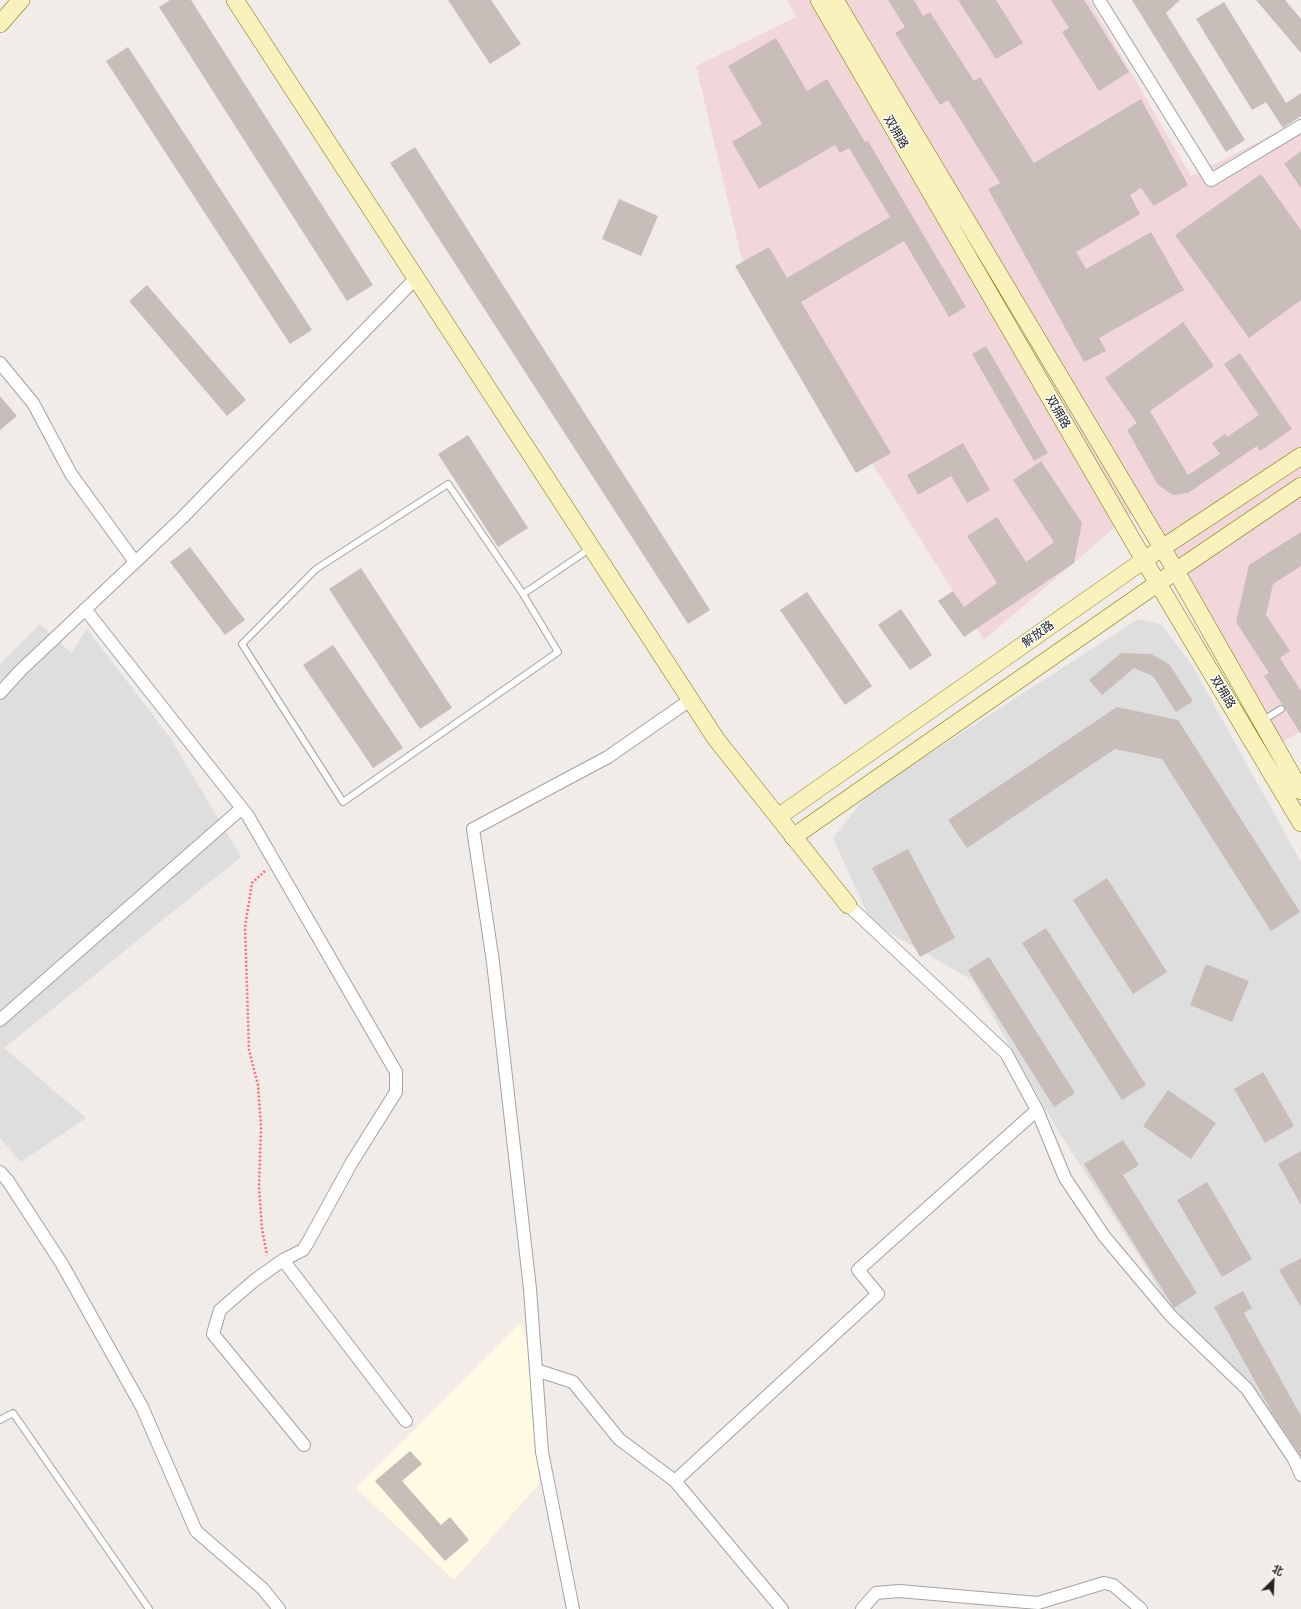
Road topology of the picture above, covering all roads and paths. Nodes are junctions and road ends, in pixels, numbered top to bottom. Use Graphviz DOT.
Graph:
graph roads {
  1 [pos="21,0"];
  2 [pos="235,0"];
  3 [pos="819,0"];
  4 [pos="835,0"];
  5 [pos="1098,0"];
  6 [pos="0,24"];
  7 [pos="1301,126"];
  8 [pos="416,278"];
  9 [pos="0,363"];
  10 [pos="1301,456"];
  11 [pos="1301,486"];
  12 [pos="591,548"];
  13 [pos="1162,548"];
  14 [pos="1144,560"];
  15 [pos="135,562"];
  16 [pos="1176,571"];
  17 [pos="1158,583"];
  18 [pos="523,594"];
  19 [pos="85,609"];
  20 [pos="0,693"];
  21 [pos="690,700"];
  22 [pos="1281,709"];
  23 [pos="1261,721"];
  24 [pos="1301,792"];
  25 [pos="242,808"];
  26 [pos="778,817"];
  27 [pos="1301,823"];
  28 [pos="793,837"];
  29 [pos="275,862"];
  30 [pos="848,905"];
  31 [pos="0,1020"];
  32 [pos="1037,1110"];
  33 [pos="0,1172"];
  34 [pos="283,1260"];
  35 [pos="270,1270"];
  36 [pos="536,1370"];
  37 [pos="0,1420"];
  38 [pos="406,1421"];
  39 [pos="304,1445"];
  40 [pos="1301,1475"];
  41 [pos="675,1481"];
  42 [pos="149,1609"];
  43 [pos="279,1609"];
  44 [pos="573,1609"];
  45 [pos="782,1609"];
  46 [pos="862,1609"];
  47 [pos="1141,1609"];
  1 -- 6 [label="main road"];
  2 -- 8 [label="main road"];
  3 -- 14 [label="main road, 双拥路"];
  4 -- 13 [label="main road, 双拥路"];
  5 -- 7 [label="street"];
  8 -- 12 [label="main road"];
  8 -- 15 [label="street"];
  9 -- 15 [label="street"];
  10 -- 13 [label="main road, 解放路"];
  11 -- 16 [label="main road"];
  12 -- 18 [label="lane"];
  12 -- 21 [label="main road"];
  13 -- 14 [label="main road, 解放路"];
  13 -- 16 [label="main road, 双拥路"];
  14 -- 17 [label="main road, 双拥路"];
  14 -- 26 [label="main road, 解放路"];
  15 -- 19 [label="street"];
  16 -- 17 [label="main road"];
  16 -- 23 [label="main road, 双拥路"];
  17 -- 27 [label="main road, 双拥路"];
  17 -- 28 [label="main road"];
  18 -- 18 [label="lane"];
  19 -- 20 [label="street"];
  19 -- 25 [label="street"];
  21 -- 26 [label="main road"];
  21 -- 36 [label="street"];
  22 -- 23 [label="lane"];
  23 -- 24 [label="main road, 双拥路"];
  25 -- 29 [label="street"];
  25 -- 31 [label="street"];
  26 -- 28 [label="main road"];
  28 -- 30 [label="main road"];
  29 -- 34 [label="street"];
  29 -- 35 [label="path"];
  30 -- 32 [label="street"];
  32 -- 40 [label="street"];
  32 -- 41 [label="street"];
  33 -- 43 [label="street"];
  34 -- 35 [label="street"];
  34 -- 38 [label="street"];
  35 -- 39 [label="street"];
  36 -- 41 [label="street"];
  36 -- 44 [label="street"];
  37 -- 42 [label="lane"];
  41 -- 45 [label="street"];
  46 -- 47 [label="street"];
}
